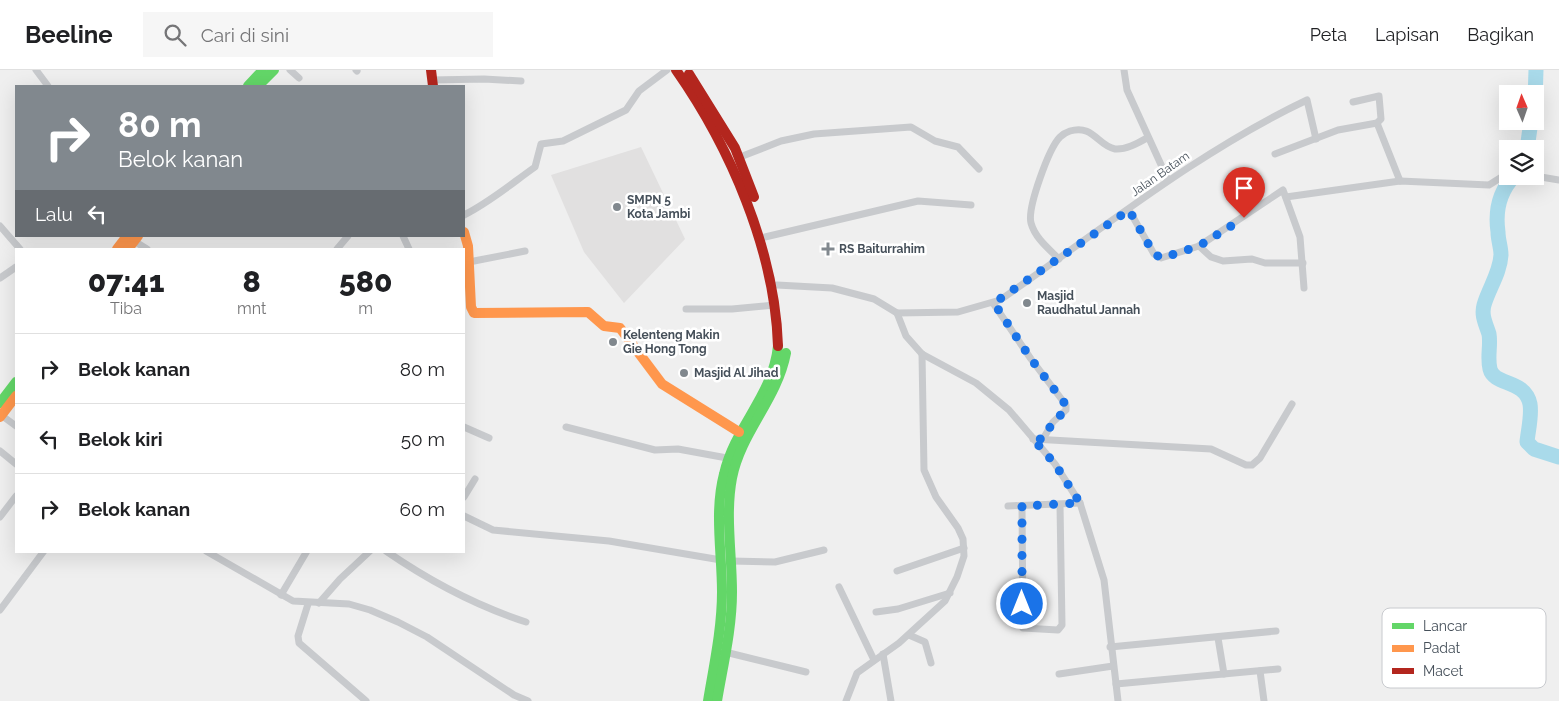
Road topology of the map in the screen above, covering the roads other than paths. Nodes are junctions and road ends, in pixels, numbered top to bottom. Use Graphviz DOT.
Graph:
graph roads {
  1 [pos="36,70"];
  2 [pos="263,70"];
  3 [pos="274,70"];
  4 [pos="290,70"];
  5 [pos="667,70"];
  6 [pos="676,70"];
  7 [pos="686,70"];
  8 [pos="1124,70"];
  9 [pos="299,78"];
  10 [pos="432,79"];
  11 [pos="521,81"];
  12 [pos="47,85"];
  13 [pos="249,85"];
  14 [pos="259,85"];
  15 [pos="1353,102"];
  16 [pos="1377,123"];
  17 [pos="1147,138"];
  18 [pos="1316,139"];
  19 [pos="728,144"];
  20 [pos="1275,154"];
  21 [pos="740,157"];
  22 [pos="979,169"];
  23 [pos="1499,178"];
  24 [pos="1168,180"];
  25 [pos="1400,181"];
  26 [pos="1286,197"];
  27 [pos="971,205"];
  28 [pos="1129,210"];
  29 [pos="465,213"];
  30 [pos="0,226"];
  31 [pos="465,236"];
  32 [pos="347,237"];
  33 [pos="765,237"];
  34 [pos="132,241"];
  35 [pos="1199,246"];
  36 [pos="19,248"];
  37 [pos="119,248"];
  38 [pos="145,248"];
  39 [pos="338,248"];
  40 [pos="525,251"];
  41 [pos="1059,259"];
  42 [pos="469,262"];
  43 [pos="1303,263"];
  44 [pos="15,268"];
  45 [pos="0,278"];
  46 [pos="777,285"];
  47 [pos="1304,288"];
  48 [pos="994,303"];
  49 [pos="774,306"];
  50 [pos="686,309"];
  51 [pos="897,313"];
  52 [pos="922,354"];
  53 [pos="15,383"];
  54 [pos="15,397"];
  55 [pos="0,402"];
  56 [pos="1292,404"];
  57 [pos="1,416"];
  58 [pos="15,425"];
  59 [pos="465,427"];
  60 [pos="566,427"];
  61 [pos="739,432"];
  62 [pos="489,438"];
  63 [pos="1033,439"];
  64 [pos="1043,439"];
  65 [pos="0,451"];
  66 [pos="727,458"];
  67 [pos="15,463"];
  68 [pos="475,479"];
  69 [pos="465,495"];
  70 [pos="15,497"];
  71 [pos="1080,503"];
  72 [pos="1060,504"];
  73 [pos="1008,506"];
  74 [pos="1022,506"];
  75 [pos="465,516"];
  76 [pos="0,517"];
  77 [pos="964,548"];
  78 [pos="824,550"];
  79 [pos="43,553"];
  80 [pos="209,553"];
  81 [pos="306,553"];
  82 [pos="368,553"];
  83 [pos="389,553"];
  84 [pos="726,560"];
  85 [pos="897,571"];
  86 [pos="839,587"];
  87 [pos="950,593"];
  88 [pos="281,595"];
  89 [pos="320,603"];
  90 [pos="308,604"];
  91 [pos="0,610"];
  92 [pos="876,612"];
  93 [pos="526,622"];
  94 [pos="1276,631"];
  95 [pos="909,635"];
  96 [pos="1218,638"];
  97 [pos="1110,647"];
  98 [pos="725,652"];
  99 [pos="878,657"];
  100 [pos="931,663"];
  101 [pos="1113,666"];
  102 [pos="1278,669"];
  103 [pos="1260,671"];
  104 [pos="806,672"];
  105 [pos="1059,674"];
  106 [pos="1224,674"];
  107 [pos="1116,684"];
  108 [pos="366,701"];
  109 [pos="528,701"];
  110 [pos="708,701"];
  111 [pos="717,701"];
  112 [pos="846,701"];
  113 [pos="891,701"];
  114 [pos="1118,701"];
  115 [pos="1264,701"];
  1 -- 12 [label="street"];
  2 -- 13 [label="main road"];
  3 -- 14 [label="main road"];
  4 -- 9 [label="street"];
  5 -- 29 [label="street"];
  6 -- 19 [label="main road"];
  7 -- 19 [label="main road"];
  8 -- 17 [label="street"];
  10 -- 11 [label="street"];
  15 -- 16 [label="street"];
  16 -- 18 [label="street"];
  16 -- 25 [label="street"];
  17 -- 24 [label="street"];
  17 -- 41 [label="street"];
  18 -- 20 [label="street"];
  18 -- 24 [label="street, Jalan Batam"];
  19 -- 21 [label="main road"];
  19 -- 49 [label="main road"];
  21 -- 22 [label="street"];
  21 -- 33 [label="main road"];
  23 -- 25 [label="street"];
  24 -- 28 [label="street, Jalan Batam"];
  25 -- 26 [label="street"];
  26 -- 35 [label="street"];
  26 -- 43 [label="street"];
  27 -- 33 [label="street"];
  28 -- 35 [label="street"];
  28 -- 41 [label="street, Jalan Batam"];
  30 -- 36 [label="street"];
  31 -- 42 [label="main road"];
  32 -- 39 [label="street"];
  33 -- 46 [label="main road"];
  34 -- 37 [label="main road"];
  34 -- 38 [label="street"];
  35 -- 43 [label="street"];
  40 -- 42 [label="street"];
  41 -- 48 [label="street, Jalan Batam"];
  42 -- 61 [label="main road"];
  43 -- 47 [label="street"];
  44 -- 45 [label="street"];
  46 -- 51 [label="street"];
  46 -- 84 [label="main road"];
  48 -- 51 [label="street, Jalan Batam"];
  48 -- 64 [label="street"];
  49 -- 50 [label="street"];
  49 -- 61 [label="main road"];
  51 -- 52 [label="street"];
  52 -- 63 [label="street"];
  52 -- 77 [label="street"];
  53 -- 55 [label="main road"];
  54 -- 57 [label="main road"];
  56 -- 64 [label="street"];
  57 -- 58 [label="street"];
  59 -- 62 [label="street"];
  60 -- 66 [label="street"];
  61 -- 66 [label="main road"];
  63 -- 64 [label="street"];
  63 -- 71 [label="street"];
  65 -- 67 [label="street"];
  66 -- 84 [label="main road"];
  68 -- 69 [label="street"];
  70 -- 76 [label="street"];
  71 -- 72 [label="street"];
  71 -- 97 [label="street"];
  72 -- 74 [label="street"];
  72 -- 74 [label="street"];
  73 -- 74 [label="street"];
  75 -- 84 [label="street"];
  77 -- 85 [label="street"];
  77 -- 87 [label="street"];
  78 -- 84 [label="street"];
  79 -- 91 [label="street"];
  80 -- 88 [label="street"];
  81 -- 88 [label="street"];
  82 -- 89 [label="street"];
  83 -- 93 [label="street"];
  84 -- 98 [label="main road"];
  84 -- 110 [label="main road"];
  86 -- 99 [label="street"];
  87 -- 92 [label="street"];
  87 -- 95 [label="street"];
  88 -- 90 [label="street"];
  89 -- 90 [label="street"];
  89 -- 109 [label="street"];
  90 -- 108 [label="street"];
  94 -- 96 [label="street"];
  95 -- 99 [label="street"];
  95 -- 100 [label="street"];
  96 -- 97 [label="street"];
  96 -- 106 [label="street"];
  97 -- 101 [label="street"];
  98 -- 104 [label="street"];
  98 -- 111 [label="main road"];
  99 -- 112 [label="street"];
  99 -- 113 [label="street"];
  101 -- 105 [label="street"];
  101 -- 107 [label="street"];
  102 -- 103 [label="street"];
  103 -- 106 [label="street"];
  103 -- 115 [label="street"];
  106 -- 107 [label="street"];
  107 -- 114 [label="street"];
}
